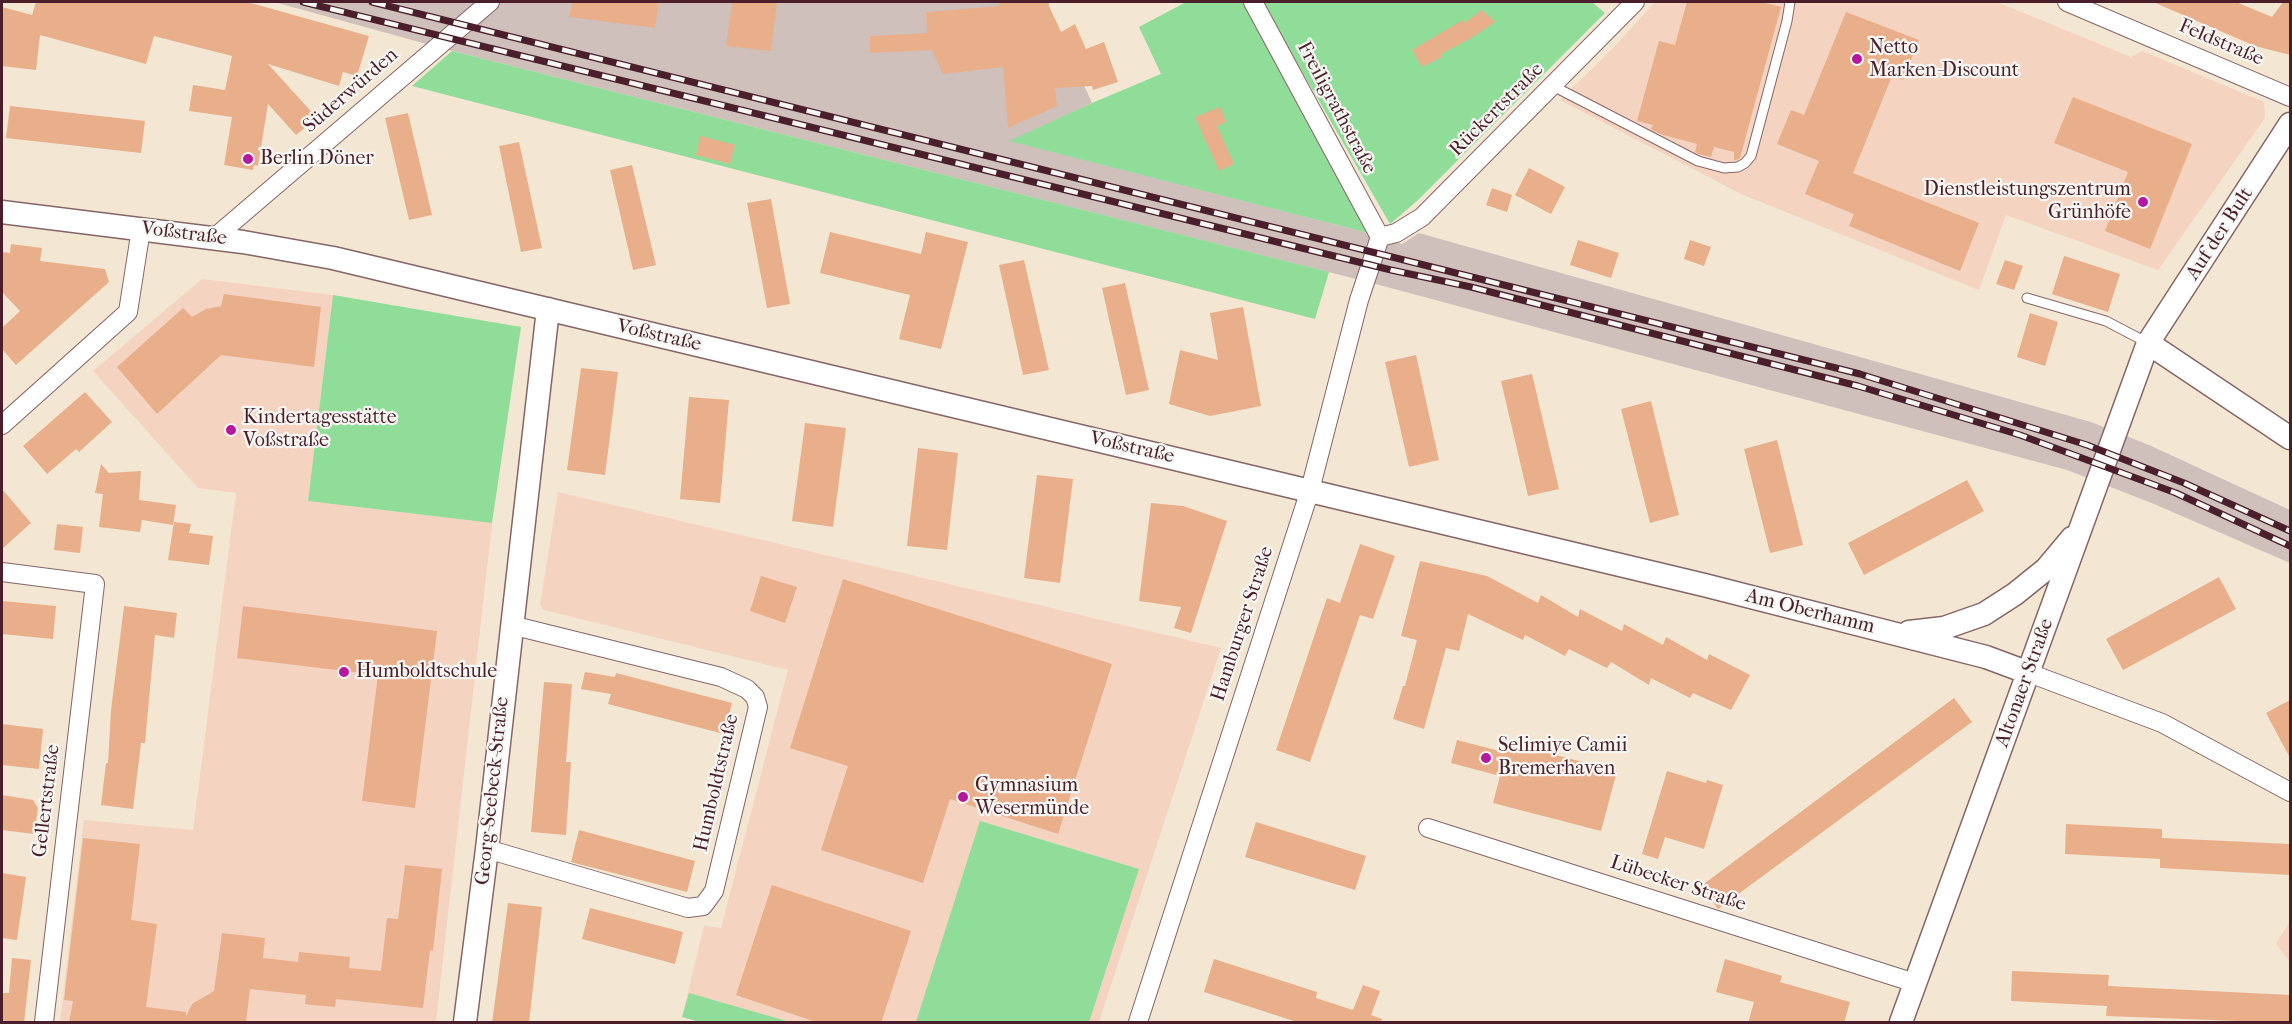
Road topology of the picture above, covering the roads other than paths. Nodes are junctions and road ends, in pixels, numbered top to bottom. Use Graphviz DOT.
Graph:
graph roads {
  1 [pos="490,2"];
  2 [pos="1253,2"];
  3 [pos="1635,2"];
  4 [pos="1790,2"];
  5 [pos="2067,2"];
  6 [pos="1553,86"];
  7 [pos="2290,97"];
  8 [pos="2290,124"];
  9 [pos="2,212"];
  10 [pos="141,229"];
  11 [pos="1376,229"];
  12 [pos="214,238"];
  13 [pos="2027,298"];
  14 [pos="548,309"];
  15 [pos="2148,343"];
  16 [pos="2,425"];
  17 [pos="2290,438"];
  18 [pos="1310,490"];
  19 [pos="2082,525"];
  20 [pos="2,572"];
  21 [pos="511,626"];
  22 [pos="1894,634"];
  23 [pos="2029,673"];
  24 [pos="2290,792"];
  25 [pos="1428,828"];
  26 [pos="487,849"];
  27 [pos="1915,983"];
  28 [pos="44,1023"];
  29 [pos="465,1023"];
  30 [pos="1138,1023"];
  31 [pos="1900,1023"];
  1 -- 12 [label="street, Süderwürden"];
  2 -- 11 [label="street, Freiligrathstraße"];
  3 -- 6 [label="street, Rückertstraße"];
  4 -- 6 [label="lane"];
  5 -- 7 [label="street, Feldstraße"];
  6 -- 11 [label="street, Rückertstraße"];
  8 -- 15 [label="street, Auf der Bult"];
  9 -- 10 [label="street, Voßstraße"];
  10 -- 12 [label="street, Voßstraße"];
  10 -- 16 [label="street"];
  11 -- 18 [label="street, Hamburger Straße"];
  12 -- 14 [label="street, Voßstraße"];
  13 -- 15 [label="lane"];
  14 -- 18 [label="street, Voßstraße"];
  14 -- 21 [label="street, Georg-Seebeck-Straße"];
  15 -- 17 [label="street"];
  15 -- 19 [label="street, Altonaer Straße"];
  18 -- 22 [label="street, Am Oberhamm"];
  18 -- 30 [label="street, Hamburger Straße"];
  19 -- 22 [label="street"];
  19 -- 23 [label="street, Altonaer Straße"];
  20 -- 28 [label="street, Gellertstraße"];
  21 -- 26 [label="street, Georg-Seebeck-Straße"];
  21 -- 26 [label="street, Humboldtstraße"];
  22 -- 23 [label="street, Am Oberhamm"];
  23 -- 24 [label="street, Am Oberhamm"];
  23 -- 27 [label="street, Altonaer Straße"];
  25 -- 27 [label="street, Lübecker Straße"];
  26 -- 29 [label="street, Georg-Seebeck-Straße"];
  27 -- 31 [label="street, Altonaer Straße"];
}
